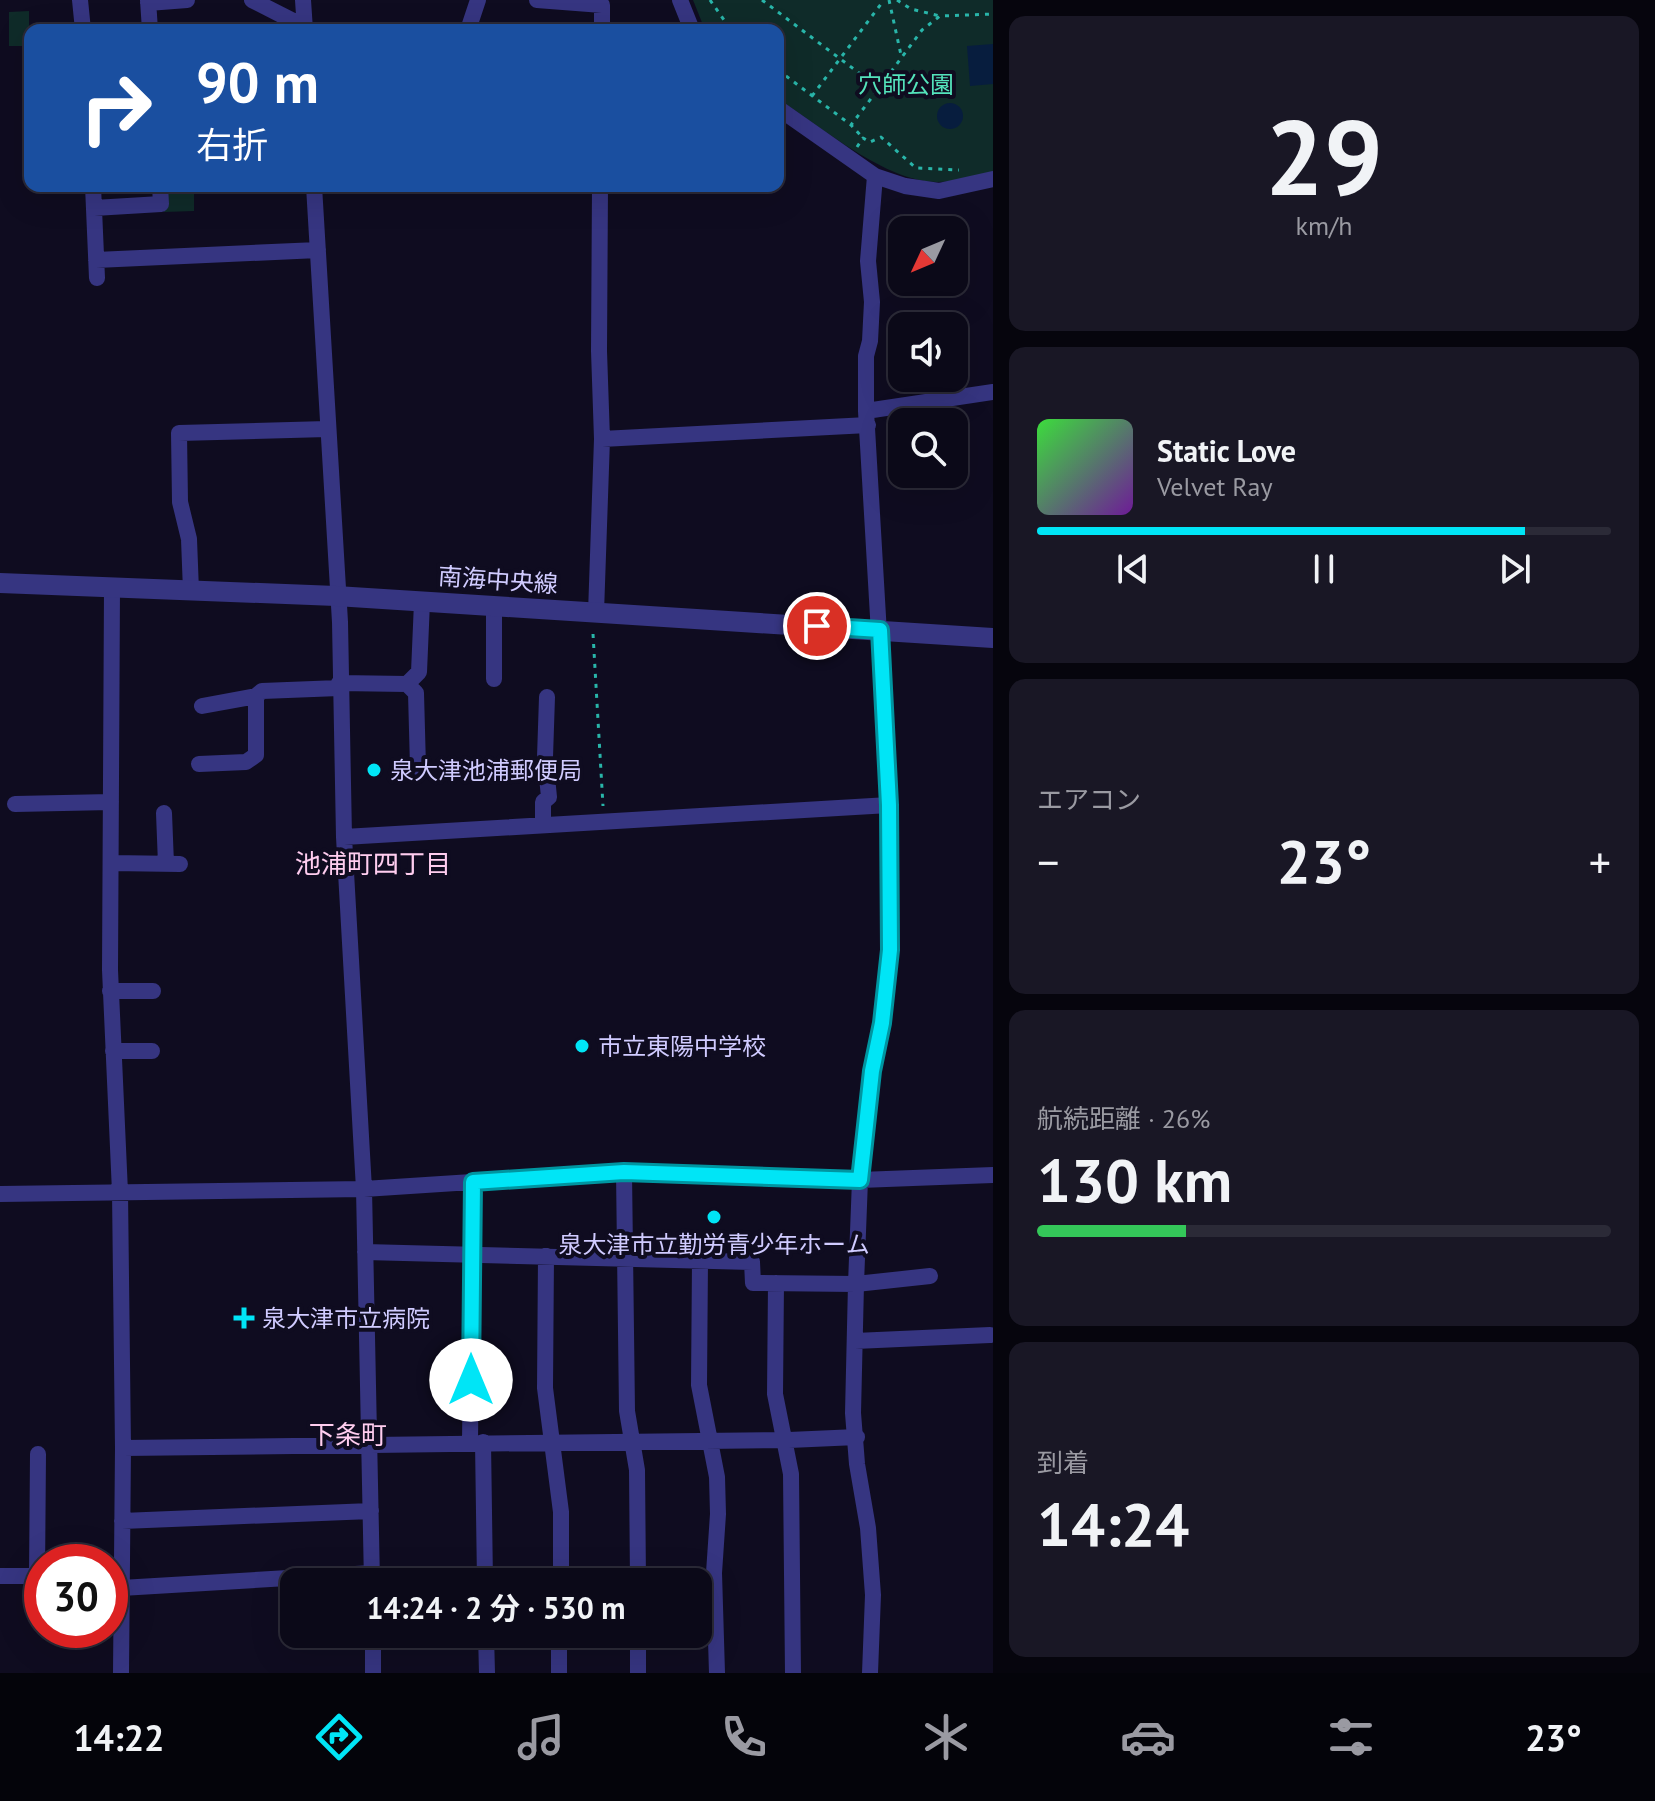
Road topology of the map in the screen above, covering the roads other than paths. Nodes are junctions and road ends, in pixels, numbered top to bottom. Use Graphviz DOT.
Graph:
graph roads {
  1 [pos="80,0"];
  2 [pos="187,0"];
  3 [pos="252,0"];
  4 [pos="303,0"];
  5 [pos="478,0"];
  6 [pos="537,0"];
  7 [pos="680,0"];
  8 [pos="148,1"];
  9 [pos="82,24"];
  10 [pos="150,24"];
  11 [pos="297,24"];
  12 [pos="305,24"];
  13 [pos="470,24"];
  14 [pos="602,24"];
  15 [pos="690,24"];
  16 [pos="784,112"];
  17 [pos="875,176"];
  18 [pos="993,179"];
  19 [pos="93,192"];
  20 [pos="160,192"];
  21 [pos="314,192"];
  22 [pos="600,192"];
  23 [pos="94,208"];
  24 [pos="318,250"];
  25 [pos="96,260"];
  26 [pos="97,278"];
  27 [pos="993,392"];
  28 [pos="867,418"];
  29 [pos="327,429"];
  30 [pos="602,439"];
  31 [pos="0,583"];
  32 [pos="112,588"];
  33 [pos="191,591"];
  34 [pos="336,596"];
  35 [pos="422,602"];
  36 [pos="494,606"];
  37 [pos="596,613"];
  38 [pos="880,630"];
  39 [pos="993,638"];
  40 [pos="494,679"];
  41 [pos="407,684"];
  42 [pos="339,686"];
  43 [pos="256,696"];
  44 [pos="547,697"];
  45 [pos="202,706"];
  46 [pos="199,764"];
  47 [pos="418,767"];
  48 [pos="111,802"];
  49 [pos="15,804"];
  50 [pos="889,805"];
  51 [pos="164,813"];
  52 [pos="543,825"];
  53 [pos="344,837"];
  54 [pos="111,863"];
  55 [pos="110,991"];
  56 [pos="153,991"];
  57 [pos="113,1051"];
  58 [pos="152,1051"];
  59 [pos="624,1172"];
  60 [pos="993,1175"];
  61 [pos="860,1180"];
  62 [pos="473,1182"];
  63 [pos="364,1189"];
  64 [pos="120,1192"];
  65 [pos="0,1194"];
  66 [pos="365,1252"];
  67 [pos="472,1254"];
  68 [pos="546,1256"];
  69 [pos="625,1258"];
  70 [pos="700,1260"];
  71 [pos="930,1276"];
  72 [pos="776,1283"];
  73 [pos="856,1284"];
  74 [pos="990,1335"];
  75 [pos="855,1341"];
  76 [pos="857,1437"];
  77 [pos="783,1440"];
  78 [pos="554,1441"];
  79 [pos="630,1441"];
  80 [pos="710,1441"];
  81 [pos="477,1442"];
  82 [pos="371,1443"];
  83 [pos="123,1448"];
  84 [pos="38,1454"];
  85 [pos="371,1511"];
  86 [pos="122,1521"];
  87 [pos="39,1544"];
  88 [pos="120,1544"];
  89 [pos="372,1568"];
  90 [pos="484,1568"];
  91 [pos="561,1568"];
  92 [pos="638,1568"];
  93 [pos="0,1576"];
  94 [pos="24,1576"];
  95 [pos="280,1579"];
  96 [pos="128,1580"];
  97 [pos="120,1648"];
  98 [pos="373,1648"];
  99 [pos="486,1648"];
  100 [pos="559,1648"];
  101 [pos="638,1648"];
  102 [pos="121,1673"];
  103 [pos="373,1673"];
  104 [pos="487,1673"];
  105 [pos="559,1673"];
  106 [pos="638,1673"];
  107 [pos="717,1673"];
  108 [pos="793,1673"];
  109 [pos="870,1673"];
  1 -- 9 [label="street"];
  2 -- 8 [label="street"];
  3 -- 11 [label="street"];
  4 -- 12 [label="street"];
  5 -- 13 [label="street"];
  6 -- 14 [label="street"];
  7 -- 15 [label="street"];
  8 -- 10 [label="street"];
  16 -- 17 [label="street"];
  17 -- 18 [label="street"];
  17 -- 28 [label="street"];
  19 -- 23 [label="street"];
  20 -- 23 [label="street"];
  21 -- 24 [label="street"];
  22 -- 30 [label="street"];
  23 -- 25 [label="street"];
  24 -- 25 [label="street"];
  24 -- 29 [label="street"];
  25 -- 26 [label="street"];
  27 -- 28 [label="street"];
  28 -- 30 [label="street"];
  28 -- 38 [label="street"];
  29 -- 33 [label="street"];
  29 -- 34 [label="street"];
  30 -- 37 [label="street"];
  31 -- 32 [label="street, 南海中央線"];
  32 -- 33 [label="street, 南海中央線"];
  32 -- 48 [label="street"];
  33 -- 34 [label="street, 南海中央線"];
  34 -- 35 [label="street, 南海中央線"];
  34 -- 42 [label="street"];
  35 -- 36 [label="street, 南海中央線"];
  35 -- 41 [label="street"];
  36 -- 37 [label="street, 南海中央線"];
  36 -- 40 [label="street"];
  37 -- 38 [label="street, 南海中央線"];
  38 -- 39 [label="street, 南海中央線"];
  38 -- 50 [label="street"];
  41 -- 42 [label="street"];
  41 -- 47 [label="street"];
  42 -- 43 [label="street"];
  42 -- 53 [label="street"];
  43 -- 45 [label="street"];
  43 -- 46 [label="street"];
  44 -- 52 [label="street"];
  48 -- 49 [label="street"];
  48 -- 54 [label="street"];
  50 -- 52 [label="street"];
  50 -- 61 [label="street"];
  51 -- 54 [label="street"];
  52 -- 53 [label="street"];
  53 -- 63 [label="street"];
  54 -- 55 [label="street"];
  55 -- 56 [label="street"];
  55 -- 57 [label="street"];
  57 -- 58 [label="street"];
  57 -- 64 [label="street"];
  59 -- 61 [label="street"];
  59 -- 62 [label="street"];
  59 -- 69 [label="street"];
  60 -- 61 [label="street"];
  61 -- 73 [label="street"];
  62 -- 63 [label="street"];
  62 -- 67 [label="street"];
  63 -- 64 [label="street"];
  63 -- 66 [label="street"];
  64 -- 65 [label="street"];
  64 -- 83 [label="street"];
  66 -- 67 [label="street"];
  66 -- 82 [label="street"];
  67 -- 68 [label="street"];
  67 -- 81 [label="street"];
  68 -- 69 [label="street"];
  68 -- 78 [label="street"];
  69 -- 70 [label="street"];
  69 -- 79 [label="street"];
  70 -- 72 [label="street"];
  70 -- 80 [label="street"];
  71 -- 73 [label="street"];
  72 -- 73 [label="street"];
  72 -- 77 [label="street"];
  73 -- 75 [label="street"];
  74 -- 75 [label="street"];
  75 -- 76 [label="street"];
  76 -- 77 [label="street"];
  76 -- 109 [label="street"];
  77 -- 80 [label="street"];
  77 -- 108 [label="street"];
  78 -- 79 [label="street"];
  78 -- 81 [label="street"];
  78 -- 91 [label="street"];
  79 -- 80 [label="street"];
  79 -- 92 [label="street"];
  80 -- 107 [label="street"];
  81 -- 82 [label="street"];
  81 -- 90 [label="street"];
  82 -- 83 [label="street"];
  82 -- 85 [label="street"];
  83 -- 86 [label="street"];
  84 -- 87 [label="street"];
  85 -- 86 [label="street"];
  85 -- 89 [label="street"];
  86 -- 88 [label="street"];
  93 -- 94 [label="street"];
  95 -- 96 [label="street"];
  97 -- 102 [label="street"];
  98 -- 103 [label="street"];
  99 -- 104 [label="street"];
  100 -- 105 [label="street"];
  101 -- 106 [label="street"];
}
